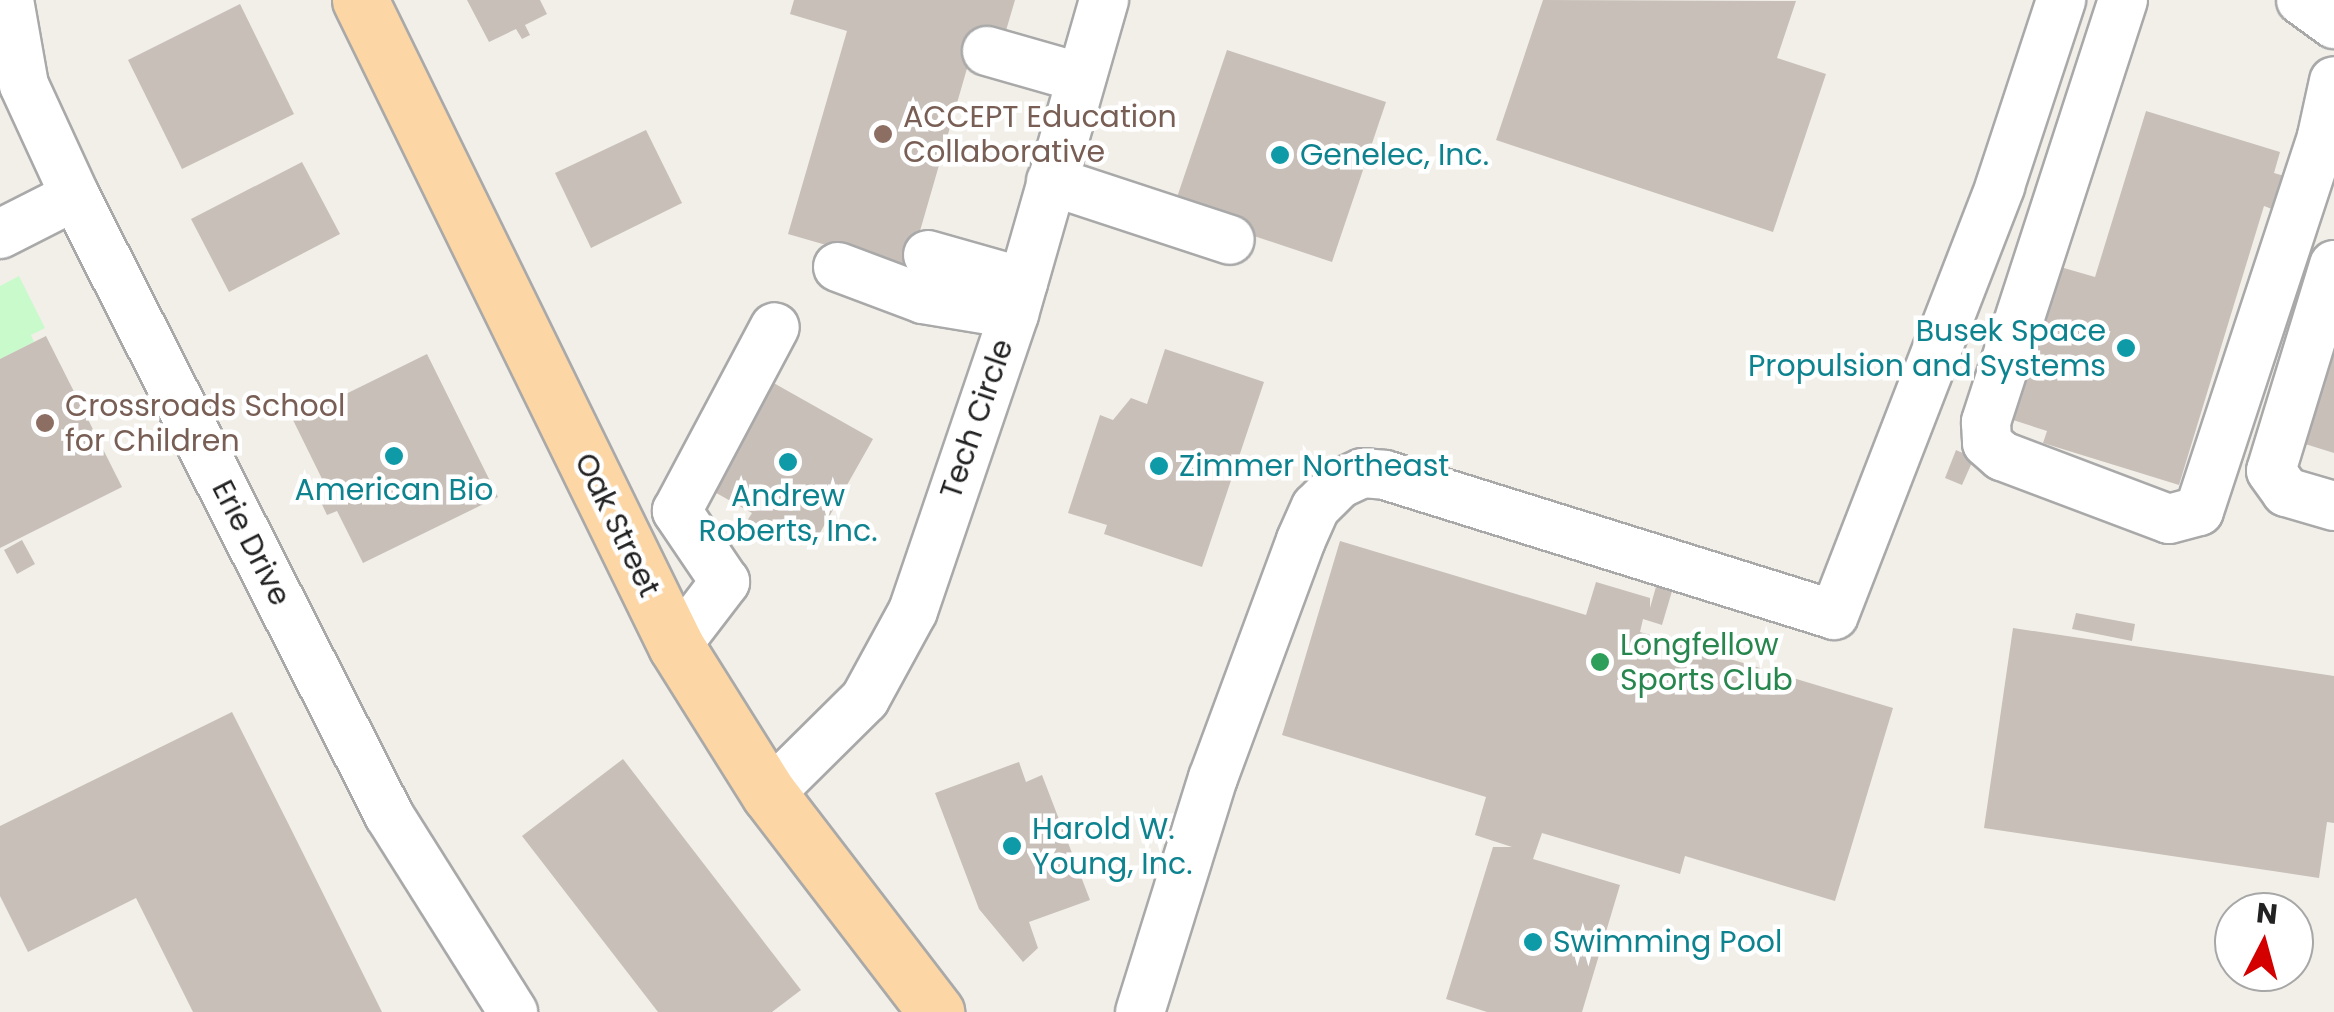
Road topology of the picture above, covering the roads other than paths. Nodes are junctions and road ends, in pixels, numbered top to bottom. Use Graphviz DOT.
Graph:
graph roads {
  1 [pos="9,0"];
  2 [pos="360,0"];
  3 [pos="1104,0"];
  4 [pos="2061,0"];
  5 [pos="2123,0"];
  6 [pos="2302,0"];
  7 [pos="2334,24"];
  8 [pos="987,51"];
  9 [pos="1078,77"];
  10 [pos="2334,81"];
  11 [pos="1051,181"];
  12 [pos="75,196"];
  13 [pos="0,234"];
  14 [pos="1230,240"];
  15 [pos="928,256"];
  16 [pos="2334,265"];
  17 [pos="838,267"];
  18 [pos="1018,298"];
  19 [pos="774,327"];
  20 [pos="2334,506"];
  21 [pos="676,646"];
  22 [pos="770,794"];
  23 [pos="513,1012"];
  24 [pos="936,1012"];
  25 [pos="1140,1012"];
  1 -- 12 [label="street, Erie Drive"];
  2 -- 21 [label="main road, Oak Street"];
  3 -- 9 [label="street, Tech Circle"];
  4 -- 25 [label="street"];
  5 -- 10 [label="street"];
  6 -- 7 [label="street"];
  8 -- 9 [label="street"];
  9 -- 11 [label="street, Tech Circle"];
  11 -- 14 [label="street"];
  11 -- 18 [label="street, Tech Circle"];
  12 -- 13 [label="street"];
  12 -- 23 [label="street, Erie Drive"];
  15 -- 18 [label="street"];
  16 -- 20 [label="street"];
  17 -- 18 [label="street"];
  18 -- 22 [label="street, Tech Circle"];
  19 -- 21 [label="street"];
  21 -- 22 [label="main road, Oak Street"];
  22 -- 24 [label="main road, Oak Street"];
}
